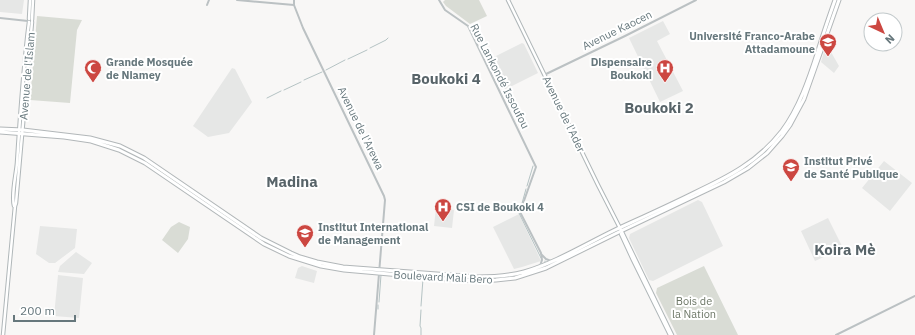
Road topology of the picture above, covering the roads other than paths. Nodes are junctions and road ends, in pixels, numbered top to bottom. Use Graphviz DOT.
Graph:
graph roads {
  1 [pos="30,0"];
  2 [pos="33,0"];
  3 [pos="209,0"];
  4 [pos="237,0"];
  5 [pos="294,0"];
  6 [pos="439,0"];
  7 [pos="508,0"];
  8 [pos="696,0"];
  9 [pos="835,0"];
  10 [pos="839,0"];
  11 [pos="207,4"];
  12 [pos="294,5"];
  13 [pos="0,18"];
  14 [pos="30,21"];
  15 [pos="826,31"];
  16 [pos="544,75"];
  17 [pos="0,131"];
  18 [pos="21,132"];
  19 [pos="620,230"];
  20 [pos="541,253"];
  21 [pos="551,261"];
  22 [pos="539,267"];
  23 [pos="380,271"];
  24 [pos="915,296"];
  25 [pos="3,335"];
  26 [pos="374,335"];
  27 [pos="671,335"];
  28 [pos="836,335"];
  1 -- 14 [label="main road, Avenue de l'Islam"];
  2 -- 14 [label="main road, Avenue de l'Islam"];
  3 -- 11 [label="street"];
  4 -- 12 [label="street"];
  5 -- 12 [label="street, Avenue de l'Arewa"];
  6 -- 20 [label="street, Rue Lankondé Issoufou"];
  7 -- 16 [label="main road, Avenue de l'Ader"];
  8 -- 16 [label="street, Avenue Kaocen"];
  9 -- 15 [label="main road, Boulevard Mali Bero"];
  10 -- 15 [label="main road, Boulevard Mali Bero"];
  12 -- 23 [label="street, Avenue de l'Arewa"];
  13 -- 14 [label="street"];
  14 -- 18 [label="main road, Avenue de l'Islam"];
  15 -- 19 [label="main road, Boulevard Mali Bero"];
  16 -- 19 [label="main road, Avenue de l'Ader"];
  17 -- 18 [label="main road, Boulevard Mali Bero"];
  18 -- 23 [label="main road, Boulevard Mali Bero"];
  18 -- 25 [label="main road, Avenue de l'Islam"];
  19 -- 21 [label="main road, Boulevard Mali Bero"];
  19 -- 23 [label="main road, Boulevard Mali Bero"];
  19 -- 27 [label="main road, Avenue de l'Ader"];
  20 -- 21 [label="street"];
  20 -- 22 [label="street"];
  21 -- 22 [label="main road, Boulevard Mali Bero"];
  22 -- 23 [label="main road, Boulevard Mali Bero"];
  23 -- 26 [label="street, Avenue de l'Arewa"];
  24 -- 28 [label="street"];
}
